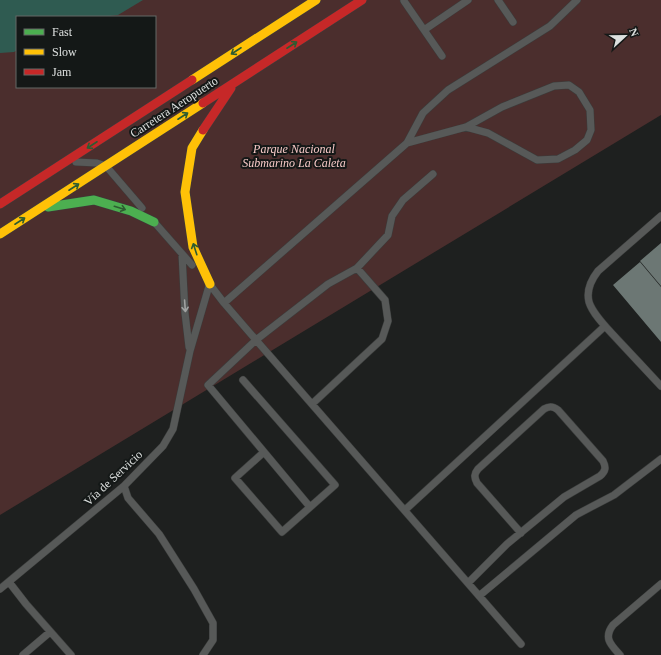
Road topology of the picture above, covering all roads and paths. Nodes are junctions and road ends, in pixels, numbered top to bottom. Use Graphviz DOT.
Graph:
graph roads {
  1 [pos="316,0"];
  2 [pos="362,0"];
  3 [pos="404,0"];
  4 [pos="468,0"];
  5 [pos="498,0"];
  6 [pos="577,0"];
  7 [pos="513,22"];
  8 [pos="424,30"];
  9 [pos="442,56"];
  10 [pos="236,82"];
  11 [pos="120,127"];
  12 [pos="466,127"];
  13 [pos="110,142"];
  14 [pos="407,142"];
  15 [pos="66,162"];
  16 [pos="106,162"];
  17 [pos="433,174"];
  18 [pos="0,204"];
  19 [pos="41,208"];
  20 [pos="661,216"];
  21 [pos="154,222"];
  22 [pos="0,234"];
  23 [pos="182,254"];
  24 [pos="357,268"];
  25 [pos="210,284"];
  26 [pos="224,303"];
  27 [pos="606,326"];
  28 [pos="256,340"];
  29 [pos="190,351"];
  30 [pos="243,380"];
  31 [pos="661,386"];
  32 [pos="312,404"];
  33 [pos="264,452"];
  34 [pos="661,459"];
  35 [pos="124,486"];
  36 [pos="310,507"];
  37 [pos="404,510"];
  38 [pos="521,533"];
  39 [pos="9,582"];
  40 [pos="468,583"];
  41 [pos="661,584"];
  42 [pos="0,589"];
  43 [pos="480,596"];
  44 [pos="50,632"];
  45 [pos="521,644"];
  46 [pos="23,655"];
  47 [pos="71,655"];
  48 [pos="203,655"];
  49 [pos="620,655"];
  1 -- 11 [label="main road, Carretera Aeropuerto, one-way"];
  10 -- 2 [label="main road, Carretera Aeropuerto, one-way"];
  3 -- 8 [label="lane"];
  4 -- 8 [label="lane"];
  5 -- 7 [label="lane"];
  6 -- 14 [label="lane"];
  8 -- 9 [label="lane"];
  16 -- 10 [label="main road, Carretera Aeropuerto, one-way"];
  25 -- 10 [label="main road, one-way"];
  11 -- 13 [label="lane"];
  11 -- 15 [label="main road, Carretera Aeropuerto, one-way"];
  12 -- 12 [label="lane"];
  12 -- 14 [label="lane"];
  14 -- 26 [label="lane"];
  15 -- 16 [label="lane"];
  15 -- 18 [label="main road, Carretera Aeropuerto"];
  19 -- 16 [label="main road, Carretera Aeropuerto, one-way"];
  16 -- 21 [label="lane"];
  17 -- 24 [label="lane"];
  19 -- 21 [label="main road, one-way"];
  22 -- 19 [label="main road, Carretera Aeropuerto, one-way"];
  20 -- 27 [label="lane"];
  21 -- 23 [label="lane"];
  23 -- 25 [label="lane"];
  23 -- 29 [label="lane, Vía de Servicio, one-way"];
  24 -- 28 [label="lane"];
  24 -- 32 [label="lane"];
  25 -- 26 [label="lane"];
  25 -- 29 [label="lane, Vía de Servicio"];
  26 -- 28 [label="lane"];
  27 -- 31 [label="lane"];
  27 -- 37 [label="lane"];
  28 -- 32 [label="lane"];
  28 -- 33 [label="lane"];
  29 -- 35 [label="lane, Vía de Servicio"];
  30 -- 36 [label="lane"];
  32 -- 37 [label="lane"];
  33 -- 36 [label="lane"];
  33 -- 36 [label="lane"];
  34 -- 43 [label="lane"];
  35 -- 39 [label="lane, Vía de Servicio"];
  35 -- 48 [label="lane"];
  37 -- 40 [label="lane"];
  38 -- 38 [label="lane"];
  38 -- 40 [label="lane"];
  39 -- 42 [label="lane, Vía de Servicio"];
  39 -- 44 [label="lane"];
  40 -- 43 [label="lane"];
  41 -- 49 [label="lane"];
  43 -- 45 [label="lane"];
  44 -- 46 [label="lane"];
  44 -- 47 [label="lane"];
}
